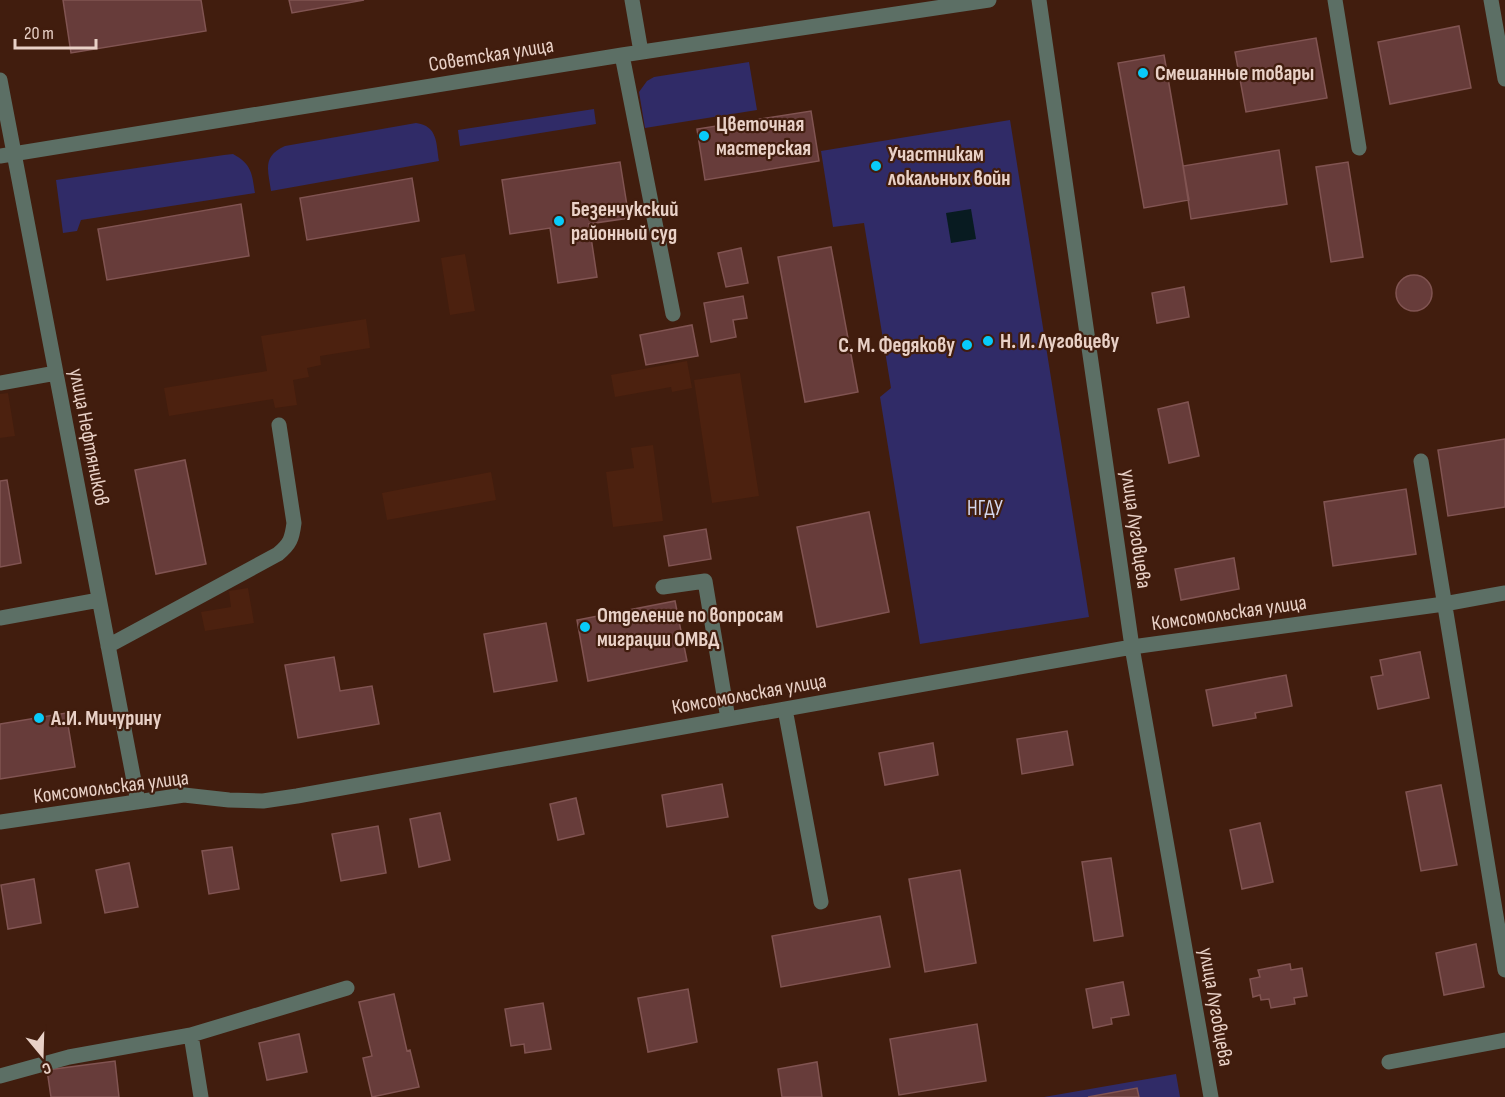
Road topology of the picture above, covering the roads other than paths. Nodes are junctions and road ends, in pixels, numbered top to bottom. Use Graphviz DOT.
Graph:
graph roads {
  1 [pos="632,0"];
  2 [pos="989,0"];
  3 [pos="1039,0"];
  4 [pos="1335,0"];
  5 [pos="1491,0"];
  6 [pos="641,52"];
  7 [pos="622,55"];
  8 [pos="1505,79"];
  9 [pos="0,80"];
  10 [pos="1359,148"];
  11 [pos="7,155"];
  12 [pos="673,314"];
  13 [pos="56,373"];
  14 [pos="0,383"];
  15 [pos="279,425"];
  16 [pos="1420,461"];
  17 [pos="663,587"];
  18 [pos="1505,593"];
  19 [pos="99,600"];
  20 [pos="1444,604"];
  21 [pos="0,618"];
  22 [pos="108,646"];
  23 [pos="1132,647"];
  24 [pos="785,709"];
  25 [pos="729,719"];
  26 [pos="138,802"];
  27 [pos="0,822"];
  28 [pos="821,902"];
  29 [pos="1505,970"];
  30 [pos="347,988"];
  31 [pos="191,1035"];
  32 [pos="1505,1040"];
  33 [pos="1389,1062"];
  34 [pos="0,1076"];
  35 [pos="201,1097"];
  36 [pos="1211,1097"];
  1 -- 6 [label="street"];
  2 -- 6 [label="street, Советская улица"];
  3 -- 23 [label="street, улица Луговцева"];
  4 -- 10 [label="street"];
  5 -- 8 [label="street"];
  6 -- 7 [label="street, Советская улица"];
  7 -- 11 [label="street, Советская улица"];
  7 -- 12 [label="street"];
  9 -- 11 [label="street, улица Нефтяников"];
  11 -- 13 [label="street, улица Нефтяников"];
  13 -- 14 [label="street"];
  13 -- 19 [label="street, улица Нефтяников"];
  15 -- 22 [label="street"];
  16 -- 20 [label="street"];
  17 -- 25 [label="street"];
  18 -- 20 [label="street, Комсомольская улица"];
  19 -- 21 [label="street"];
  19 -- 22 [label="street, улица Нефтяников"];
  20 -- 23 [label="street, Комсомольская улица"];
  20 -- 29 [label="street"];
  22 -- 26 [label="street, улица Нефтяников"];
  23 -- 24 [label="street, Комсомольская улица"];
  23 -- 36 [label="street, улица Луговцева"];
  24 -- 25 [label="street, Комсомольская улица"];
  24 -- 28 [label="street"];
  25 -- 26 [label="street, Комсомольская улица"];
  26 -- 27 [label="street, Комсомольская улица"];
  30 -- 31 [label="street"];
  31 -- 34 [label="street"];
  31 -- 35 [label="street"];
  32 -- 33 [label="street"];
}
